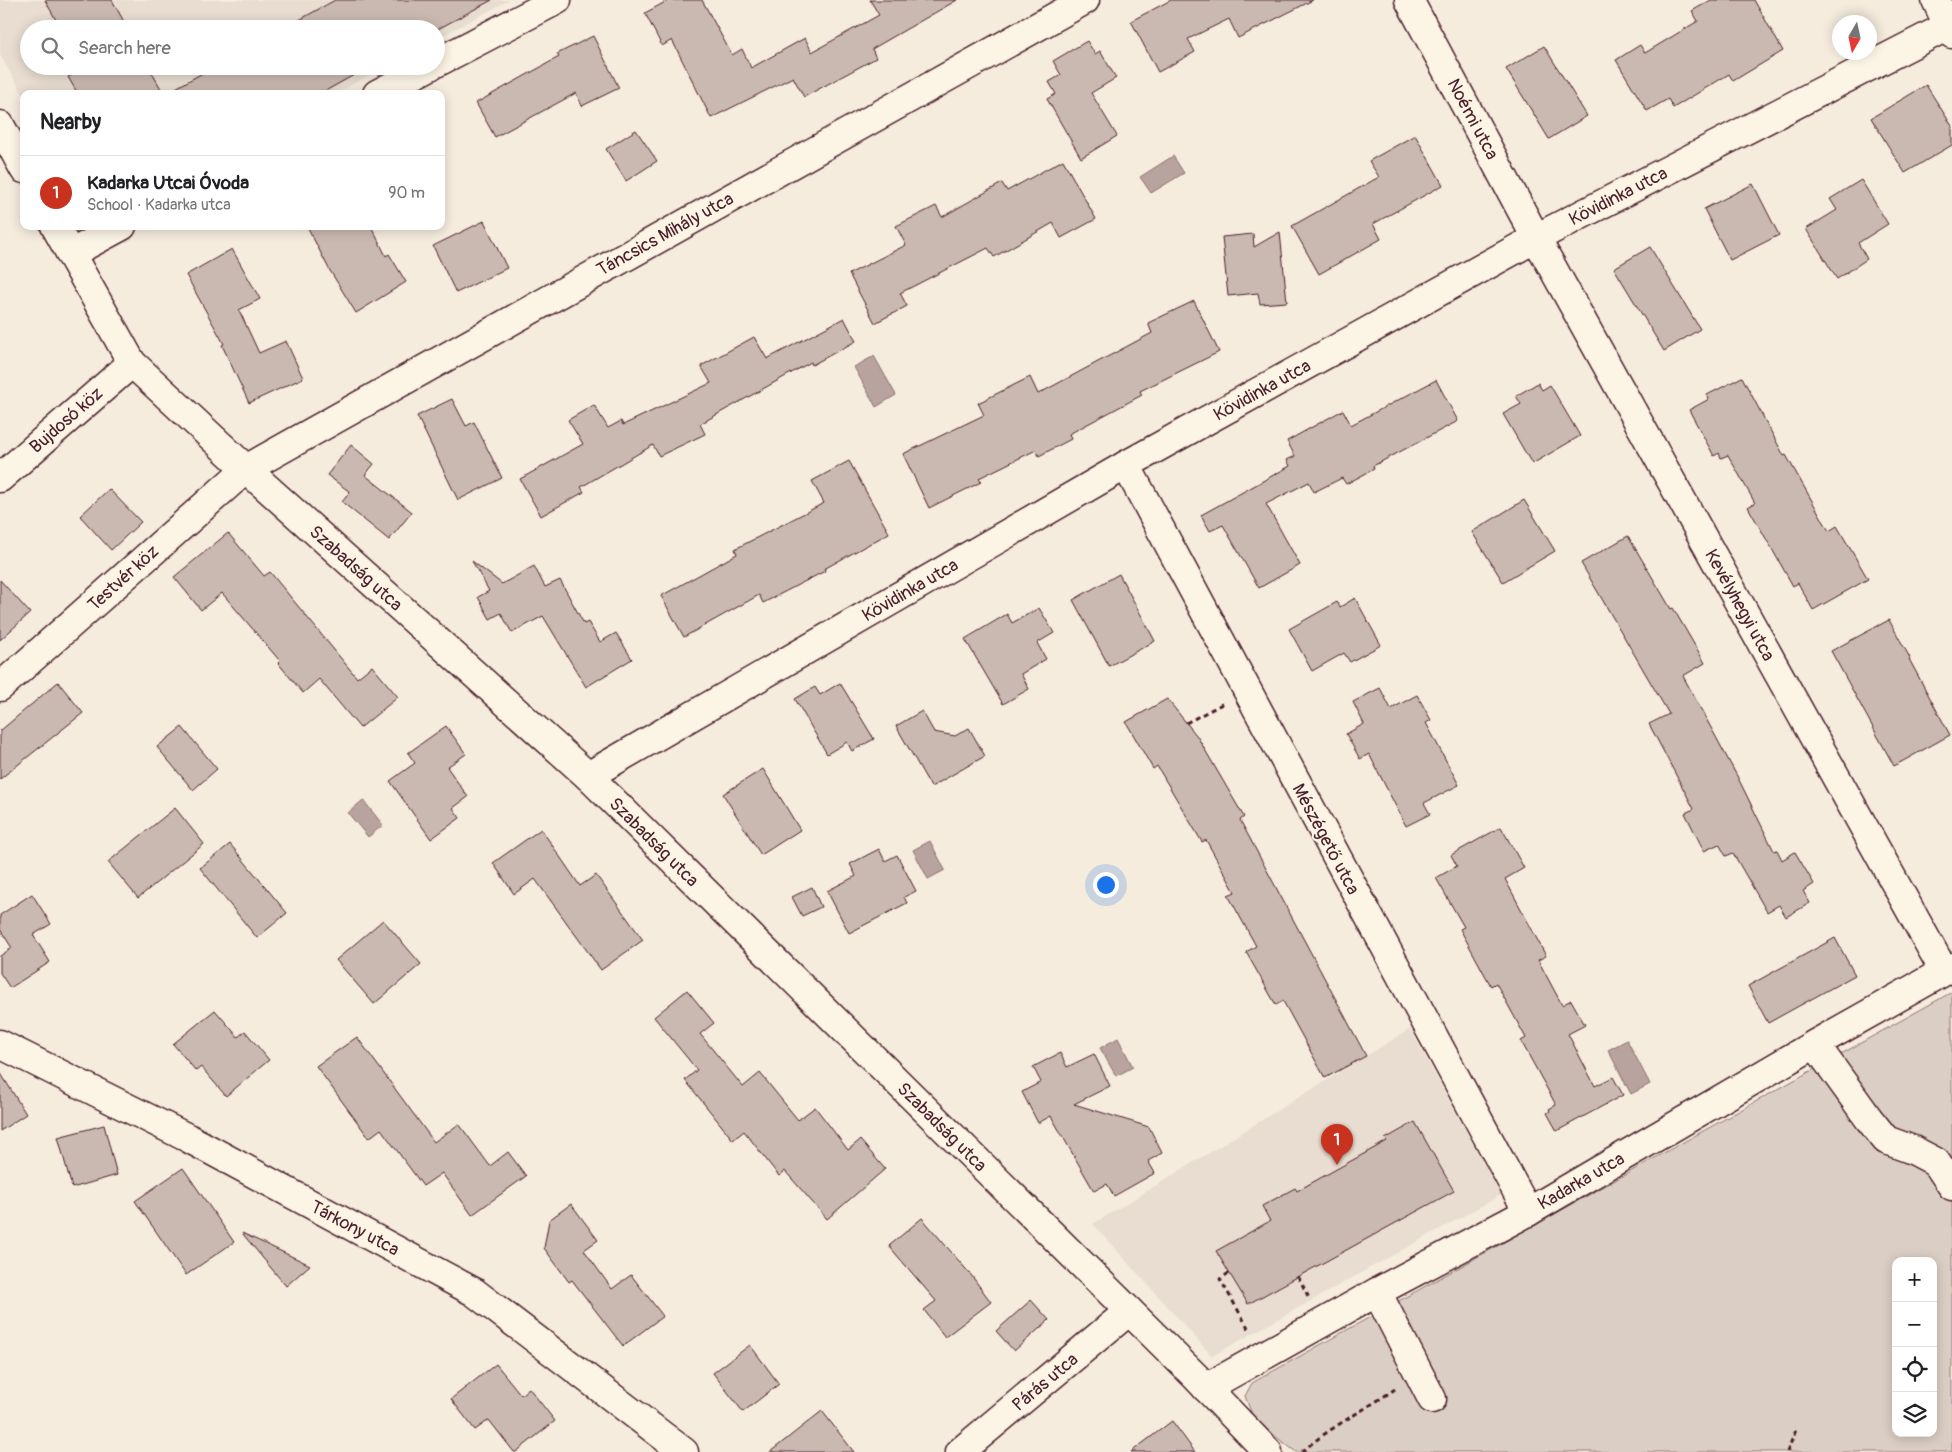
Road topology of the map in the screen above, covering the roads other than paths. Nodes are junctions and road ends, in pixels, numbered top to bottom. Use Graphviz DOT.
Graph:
graph roads {
  1 [pos="557,0"];
  2 [pos="1085,0"];
  3 [pos="1409,0"];
  4 [pos="1936,0"];
  5 [pos="1950,30"];
  6 [pos="445,58"];
  7 [pos="413,75"];
  8 [pos="385,90"];
  9 [pos="0,125"];
  10 [pos="20,162"];
  11 [pos="57,230"];
  12 [pos="115,230"];
  13 [pos="1536,238"];
  14 [pos="70,254"];
  15 [pos="132,363"];
  16 [pos="1126,465"];
  17 [pos="246,469"];
  18 [pos="0,478"];
  19 [pos="0,688"];
  20 [pos="588,776"];
  21 [pos="1948,969"];
  22 [pos="0,1044"];
  23 [pos="1815,1044"];
  24 [pos="1952,1186"];
  25 [pos="1528,1212"];
  26 [pos="1377,1292"];
  27 [pos="1129,1311"];
  28 [pos="1206,1388"];
  29 [pos="1432,1399"];
  30 [pos="684,1452"];
  31 [pos="960,1452"];
  32 [pos="1268,1452"];
  1 -- 6 [label="street"];
  2 -- 17 [label="street, Táncsics Mihály utca"];
  3 -- 13 [label="street, Noémi utca"];
  4 -- 5 [label="street"];
  5 -- 13 [label="street, Kövidinka utca"];
  7 -- 8 [label="street"];
  9 -- 10 [label="street"];
  11 -- 14 [label="street, Szabadság utca"];
  12 -- 14 [label="street"];
  13 -- 16 [label="street, Kövidinka utca"];
  13 -- 21 [label="street, Kevélyhegyi utca"];
  14 -- 15 [label="street, Szabadság utca"];
  15 -- 17 [label="street, Szabadság utca"];
  15 -- 18 [label="street, Bujdosó köz"];
  16 -- 20 [label="street, Kövidinka utca"];
  16 -- 25 [label="street, Mészégető utca"];
  17 -- 19 [label="street, Testvér köz"];
  17 -- 20 [label="street, Szabadság utca"];
  20 -- 27 [label="street, Szabadság utca"];
  21 -- 23 [label="street, Kadarka utca"];
  22 -- 30 [label="street, Tárkony utca"];
  23 -- 24 [label="street"];
  23 -- 25 [label="street, Kadarka utca"];
  25 -- 26 [label="street, Kadarka utca"];
  26 -- 28 [label="street, Kadarka utca"];
  26 -- 29 [label="street"];
  27 -- 28 [label="street, Szabadság utca"];
  27 -- 31 [label="street, Párás utca"];
  28 -- 32 [label="street, Szabadság utca"];
}
